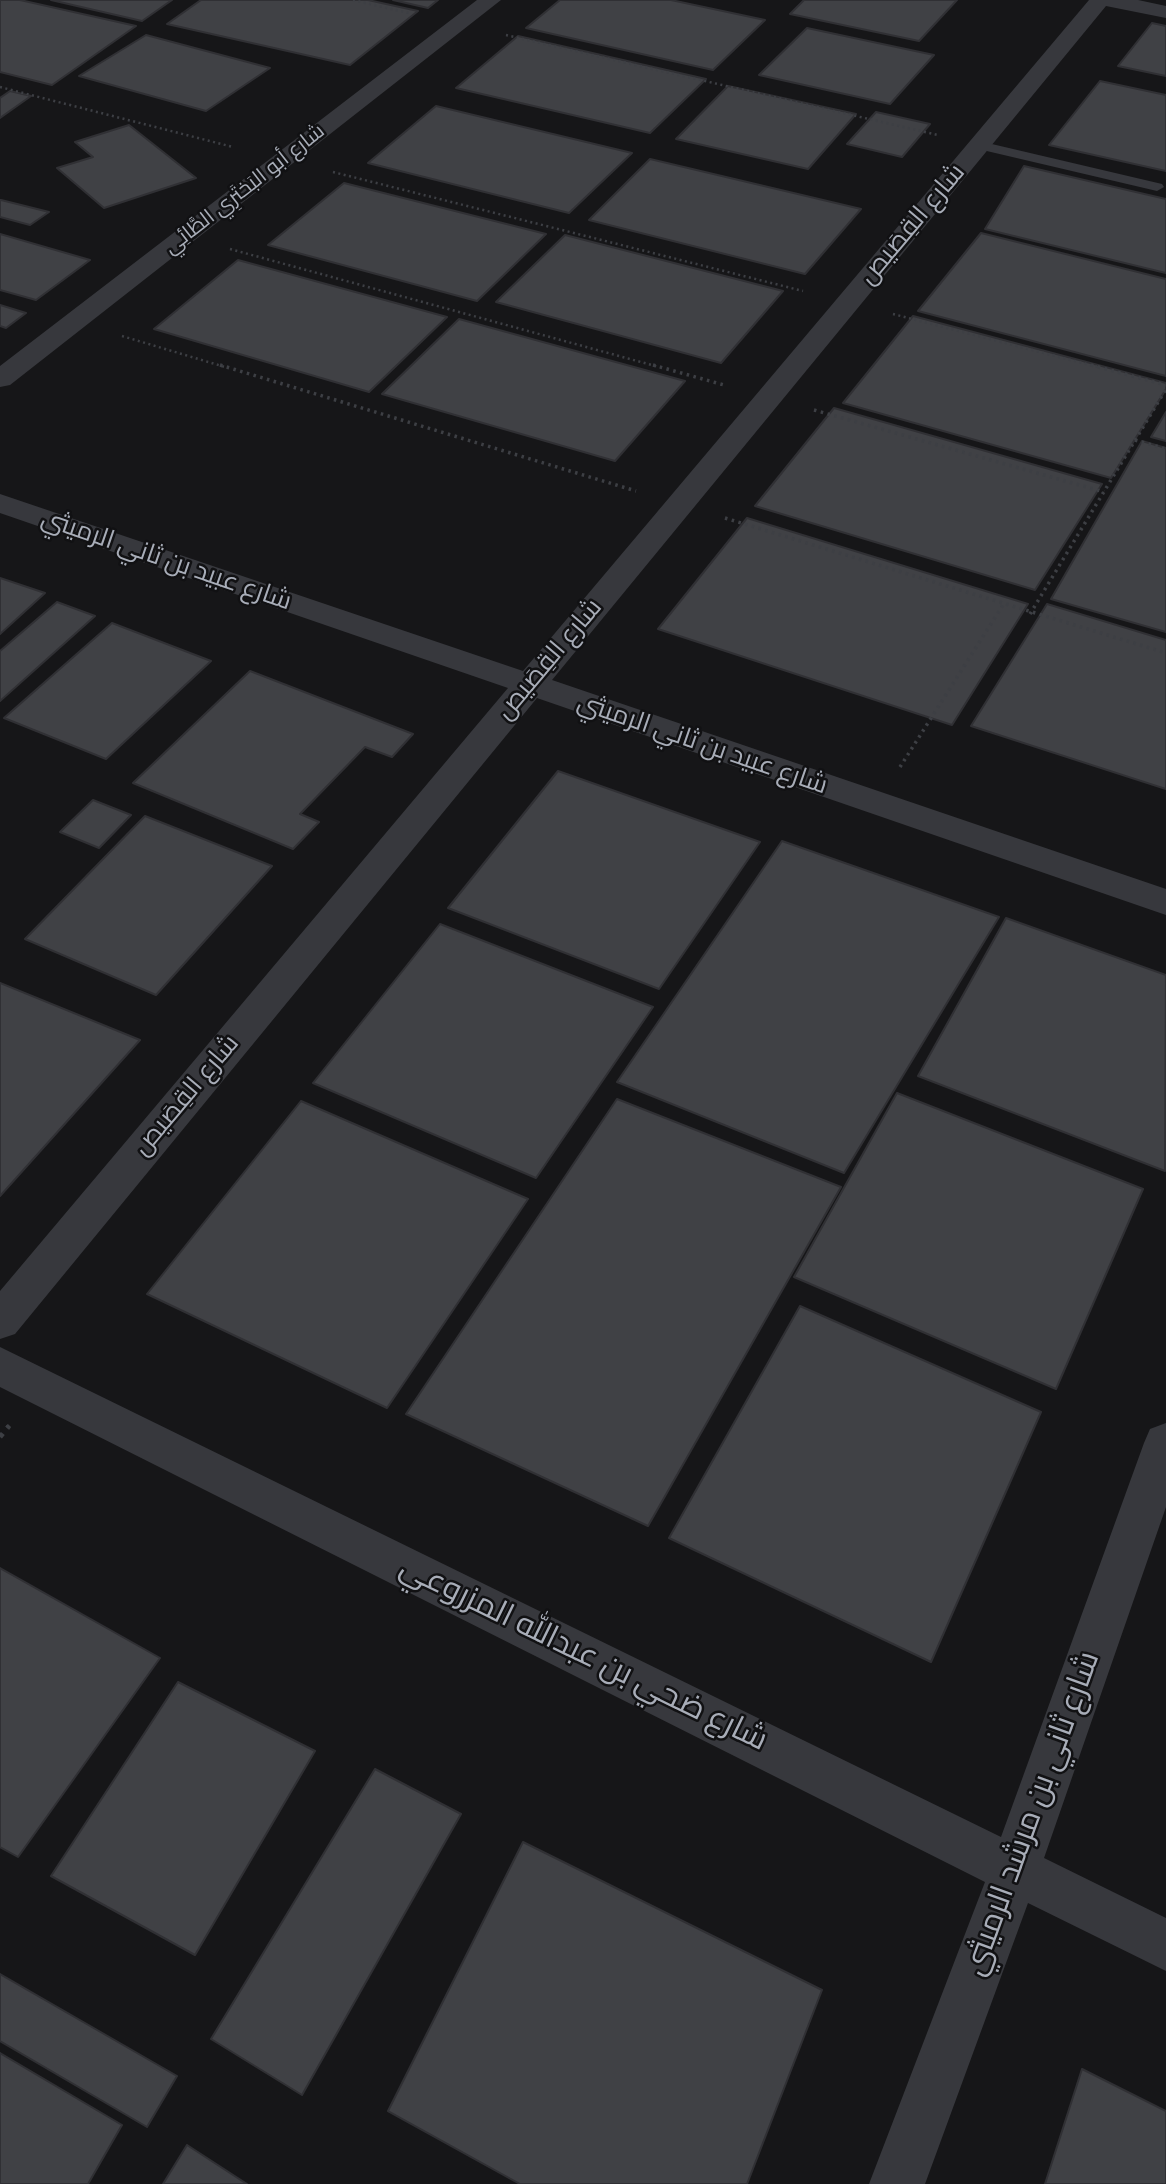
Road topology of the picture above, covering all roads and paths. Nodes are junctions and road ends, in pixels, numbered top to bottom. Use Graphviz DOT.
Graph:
graph roads {
  1 [pos="353,0"];
  2 [pos="490,0"];
  3 [pos="1100,0"];
  4 [pos="1106,0"];
  5 [pos="1160,7"];
  6 [pos="459,24"];
  7 [pos="0,87"];
  8 [pos="979,145"];
  9 [pos="284,160"];
  10 [pos="1157,187"];
  11 [pos="185,237"];
  12 [pos="848,303"];
  13 [pos="74,321"];
  14 [pos="0,379"];
  15 [pos="1166,387"];
  16 [pos="769,397"];
  17 [pos="1135,440"];
  18 [pos="1166,449"];
  19 [pos="1104,492"];
  20 [pos="0,503"];
  21 [pos="680,504"];
  22 [pos="1003,605"];
  23 [pos="1030,614"];
  24 [pos="1166,653"];
  25 [pos="528,687"];
  26 [pos="876,804"];
  27 [pos="1166,902"];
  28 [pos="0,1321"];
  29 [pos="0,1366"];
  30 [pos="1166,1443"];
  31 [pos="1015,1869"];
  32 [pos="1166,1945"];
  33 [pos="897,2184"];
  1 -- 6 [label="path"];
  2 -- 6 [label="street, شارع أبو البَختَرِي الطَّائِي"];
  3 -- 8 [label="street, شارع القِصَيص"];
  4 -- 5 [label="street"];
  6 -- 8 [label="path"];
  6 -- 9 [label="street, شارع أبو البَختَرِي الطَّائِي"];
  7 -- 9 [label="path"];
  8 -- 10 [label="lane"];
  8 -- 12 [label="street, شارع القِصَيص"];
  9 -- 11 [label="street, شارع أبو البَختَرِي الطَّائِي"];
  9 -- 12 [label="path"];
  11 -- 13 [label="street, شارع أبو البَختَرِي الطَّائِي"];
  11 -- 16 [label="path"];
  12 -- 15 [label="path"];
  12 -- 16 [label="street, شارع القِصَيص"];
  13 -- 14 [label="street, شارع أبو البَختَرِي الطَّائِي"];
  13 -- 21 [label="path"];
  15 -- 17 [label="path"];
  16 -- 19 [label="path"];
  16 -- 21 [label="street, شارع القِصَيص"];
  17 -- 18 [label="path"];
  17 -- 19 [label="path"];
  19 -- 23 [label="path"];
  20 -- 25 [label="street, شارع عبيد بن ثاني الرميثي"];
  21 -- 22 [label="path"];
  21 -- 25 [label="street, شارع القِصَيص"];
  22 -- 23 [label="path"];
  22 -- 26 [label="path"];
  23 -- 24 [label="path"];
  25 -- 26 [label="street, شارع عبيد بن ثاني الرميثي"];
  25 -- 28 [label="street, شارع القِصَيص"];
  26 -- 27 [label="street, شارع عبيد بن ثاني الرميثي"];
  29 -- 31 [label="street, شارع ضحي بن عبدالله المزروعي"];
  30 -- 31 [label="street, شارع ثاني بن مرشد الرميثي"];
  31 -- 32 [label="street, شارع ضحي بن عبدالله المزروعي"];
  31 -- 33 [label="street, شارع ثاني بن مرشد الرميثي"];
}
